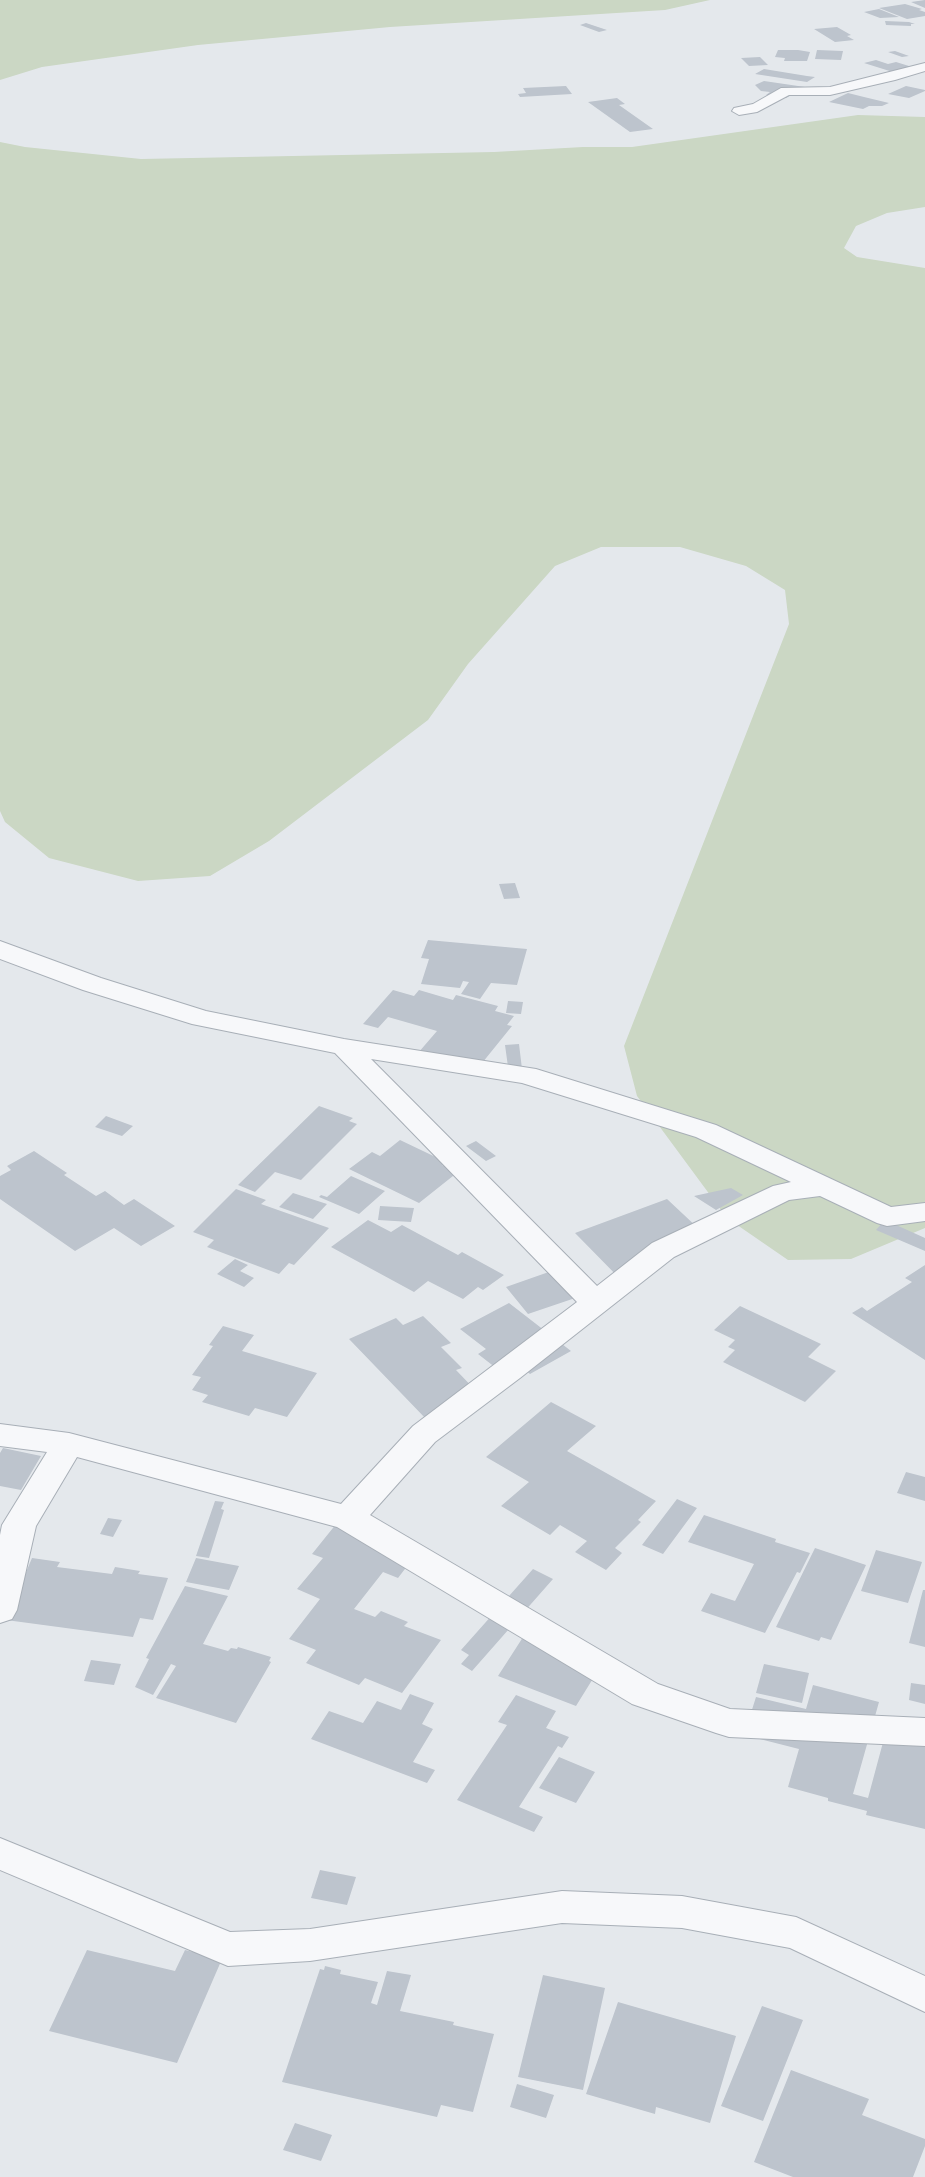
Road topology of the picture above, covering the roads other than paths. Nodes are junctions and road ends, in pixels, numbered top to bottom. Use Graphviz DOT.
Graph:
graph roads {
  1 [pos="925,67"];
  2 [pos="739,111"];
  3 [pos="0,949"];
  4 [pos="344,1047"];
  5 [pos="824,1187"];
  6 [pos="925,1212"];
  7 [pos="887,1217"];
  8 [pos="925,1231"];
  9 [pos="595,1302"];
  10 [pos="0,1435"];
  11 [pos="69,1444"];
  12 [pos="348,1518"];
  13 [pos="0,1610"];
  14 [pos="925,1732"];
  15 [pos="0,1853"];
  16 [pos="925,1995"];
  1 -- 2 [label="street"];
  3 -- 4 [label="street"];
  4 -- 5 [label="street"];
  4 -- 9 [label="street"];
  5 -- 7 [label="street"];
  5 -- 9 [label="street"];
  6 -- 7 [label="street"];
  7 -- 8 [label="street"];
  9 -- 12 [label="street"];
  10 -- 11 [label="street"];
  11 -- 12 [label="street"];
  11 -- 13 [label="street"];
  12 -- 14 [label="street"];
  15 -- 16 [label="street"];
}
